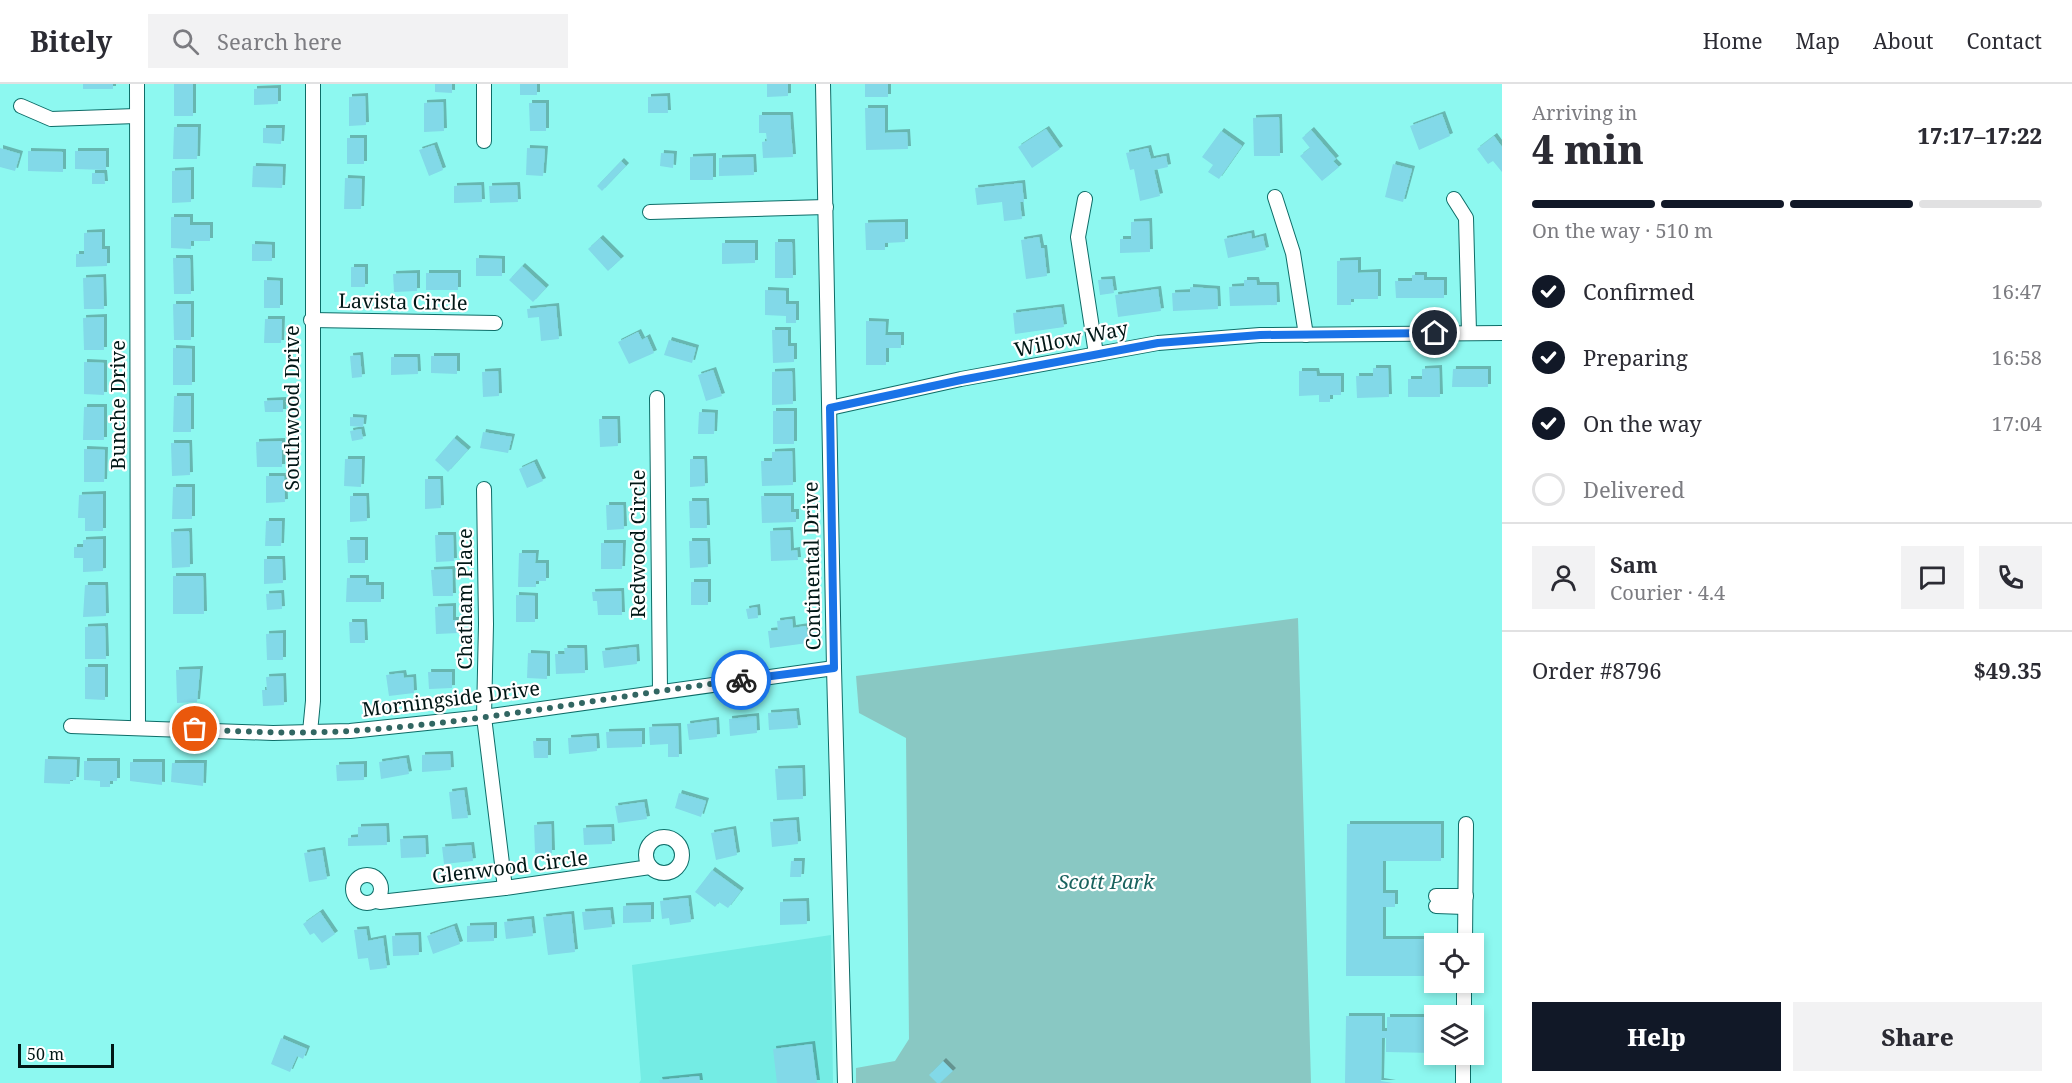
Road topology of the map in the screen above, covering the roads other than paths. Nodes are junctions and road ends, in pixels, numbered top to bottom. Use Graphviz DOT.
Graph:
graph roads {
  1 [pos="137,84"];
  2 [pos="313,84"];
  3 [pos="484,84"];
  4 [pos="823,84"];
  5 [pos="21,106"];
  6 [pos="136,116"];
  7 [pos="484,141"];
  8 [pos="1275,196"];
  9 [pos="1085,199"];
  10 [pos="1454,199"];
  11 [pos="826,207"];
  12 [pos="650,212"];
  13 [pos="311,320"];
  14 [pos="495,323"];
  15 [pos="1469,333"];
  16 [pos="1502,333"];
  17 [pos="1306,335"];
  18 [pos="1096,354"];
  19 [pos="657,398"];
  20 [pos="830,408"];
  21 [pos="484,489"];
  22 [pos="834,668"];
  23 [pos="660,690"];
  24 [pos="484,717"];
  25 [pos="71,726"];
  26 [pos="138,726"];
  27 [pos="310,732"];
  28 [pos="1466,824"];
  29 [pos="650,867"];
  30 [pos="505,888"];
  31 [pos="375,901"];
  32 [pos="1436,901"];
  33 [pos="1466,902"];
  34 [pos="1465,933"];
  35 [pos="1463,1065"];
  36 [pos="844,1083"];
  37 [pos="1463,1083"];
  1 -- 6 [label="street, Bunche Drive"];
  2 -- 13 [label="street, Southwood Drive"];
  3 -- 7 [label="street"];
  4 -- 11 [label="street, Continental Drive"];
  5 -- 6 [label="street"];
  6 -- 26 [label="street, Bunche Drive"];
  8 -- 17 [label="street"];
  9 -- 18 [label="street"];
  10 -- 15 [label="street"];
  11 -- 12 [label="street"];
  11 -- 20 [label="street, Continental Drive"];
  13 -- 14 [label="street, Lavista Circle"];
  13 -- 27 [label="street, Southwood Drive"];
  15 -- 16 [label="street, Willow Way"];
  15 -- 17 [label="street, Willow Way"];
  17 -- 18 [label="street, Willow Way"];
  18 -- 20 [label="street, Willow Way"];
  19 -- 23 [label="street, Redwood Circle"];
  20 -- 22 [label="street, Continental Drive"];
  21 -- 24 [label="street, Chatham Place"];
  22 -- 23 [label="street, Morningside Drive"];
  22 -- 36 [label="street, Continental Drive"];
  23 -- 24 [label="street, Morningside Drive"];
  24 -- 27 [label="street, Morningside Drive"];
  24 -- 30 [label="street, Chatham Place"];
  25 -- 26 [label="street, Morningside Drive"];
  26 -- 27 [label="street, Morningside Drive"];
  28 -- 33 [label="street"];
  29 -- 30 [label="street, Glenwood Circle"];
  30 -- 31 [label="street, Glenwood Circle"];
  32 -- 33 [label="street"];
  33 -- 34 [label="street"];
  35 -- 37 [label="street"];
}
